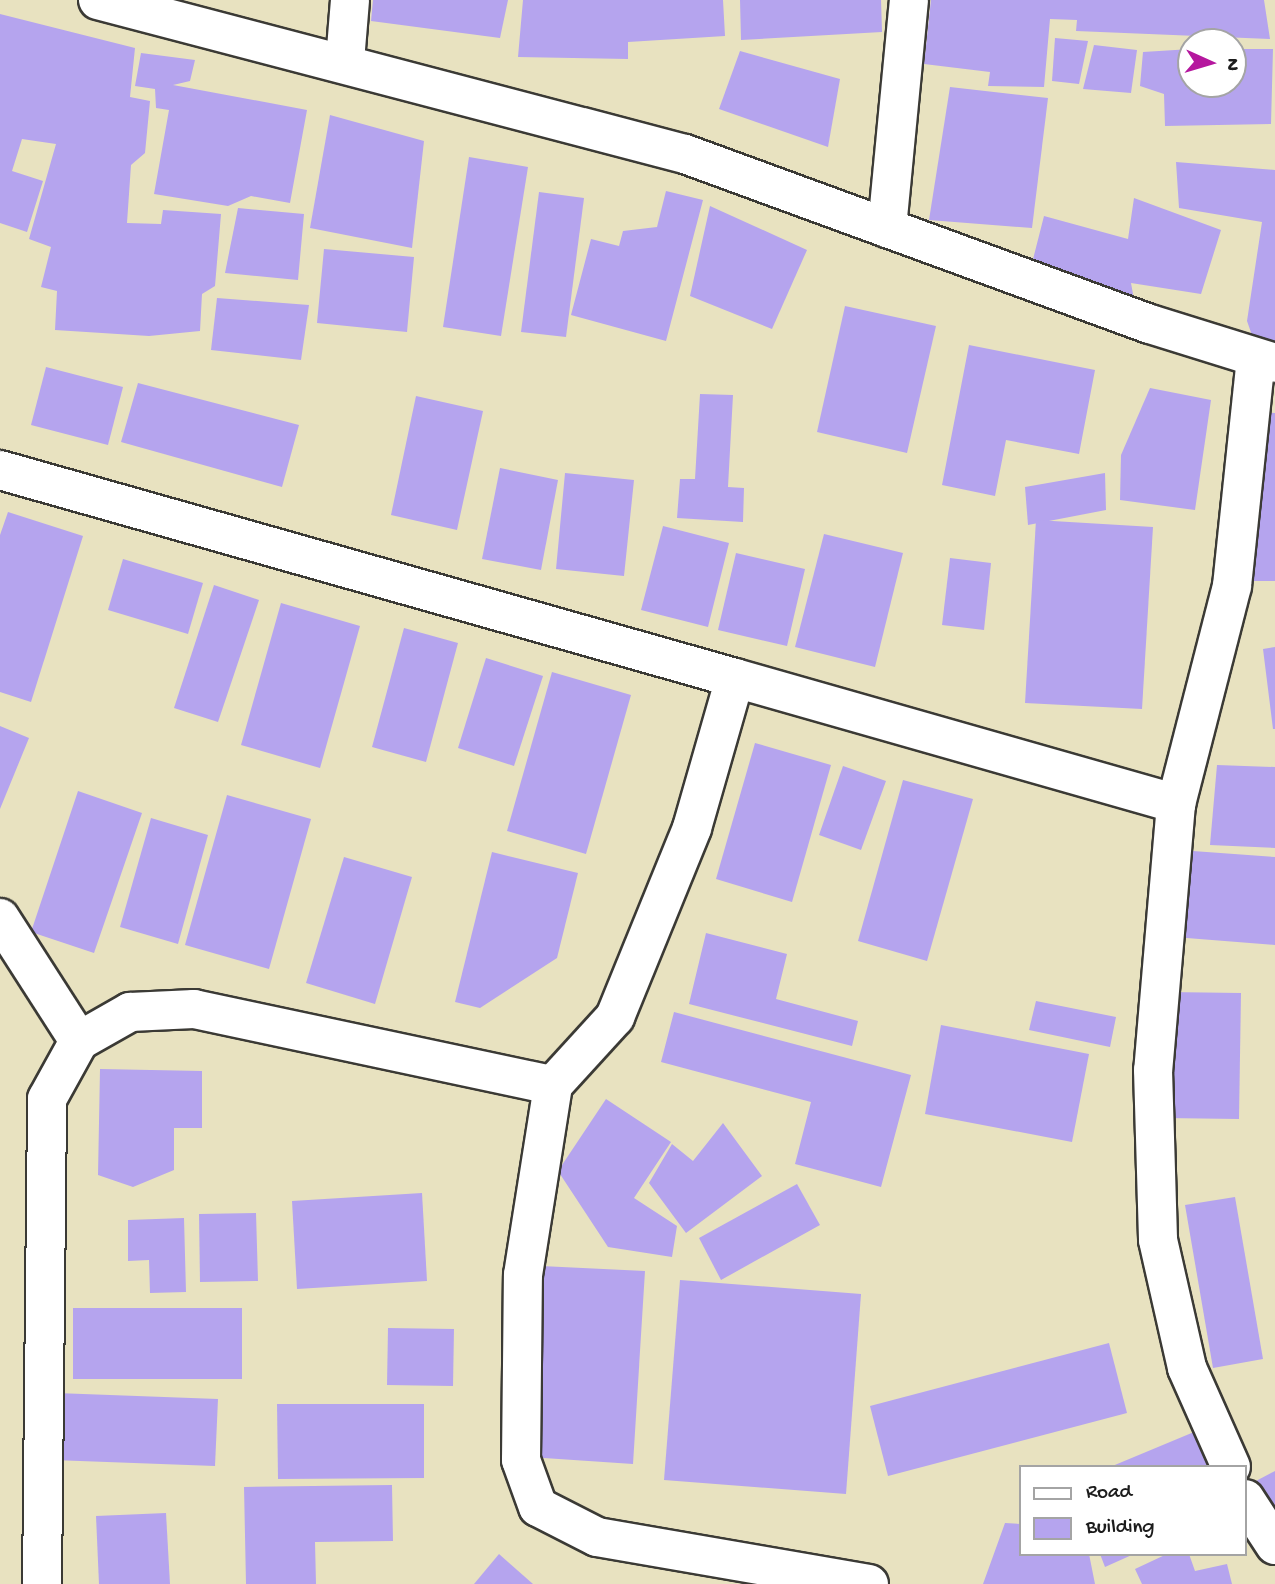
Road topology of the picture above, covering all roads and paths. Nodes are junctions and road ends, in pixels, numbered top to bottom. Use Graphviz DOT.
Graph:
graph roads {
  1 [pos="98,0"];
  2 [pos="350,0"];
  3 [pos="909,0"];
  4 [pos="345,61"];
  5 [pos="887,228"];
  6 [pos="1266,361"];
  7 [pos="0,470"];
  8 [pos="735,678"];
  9 [pos="1175,804"];
  10 [pos="0,918"];
  11 [pos="79,1041"];
  12 [pos="553,1086"];
  13 [pos="1230,1465"];
  14 [pos="1247,1502"];
  15 [pos="1275,1545"];
  16 [pos="41,1584"];
  17 [pos="869,1584"];
  1 -- 4 [label="street"];
  2 -- 4 [label="street"];
  3 -- 5 [label="street"];
  4 -- 5 [label="street"];
  5 -- 6 [label="street"];
  6 -- 9 [label="street"];
  7 -- 8 [label="street"];
  8 -- 9 [label="street"];
  8 -- 12 [label="street"];
  9 -- 13 [label="street"];
  10 -- 11 [label="street"];
  11 -- 12 [label="street"];
  11 -- 16 [label="street"];
  12 -- 17 [label="street"];
  14 -- 15 [label="street"];
}
